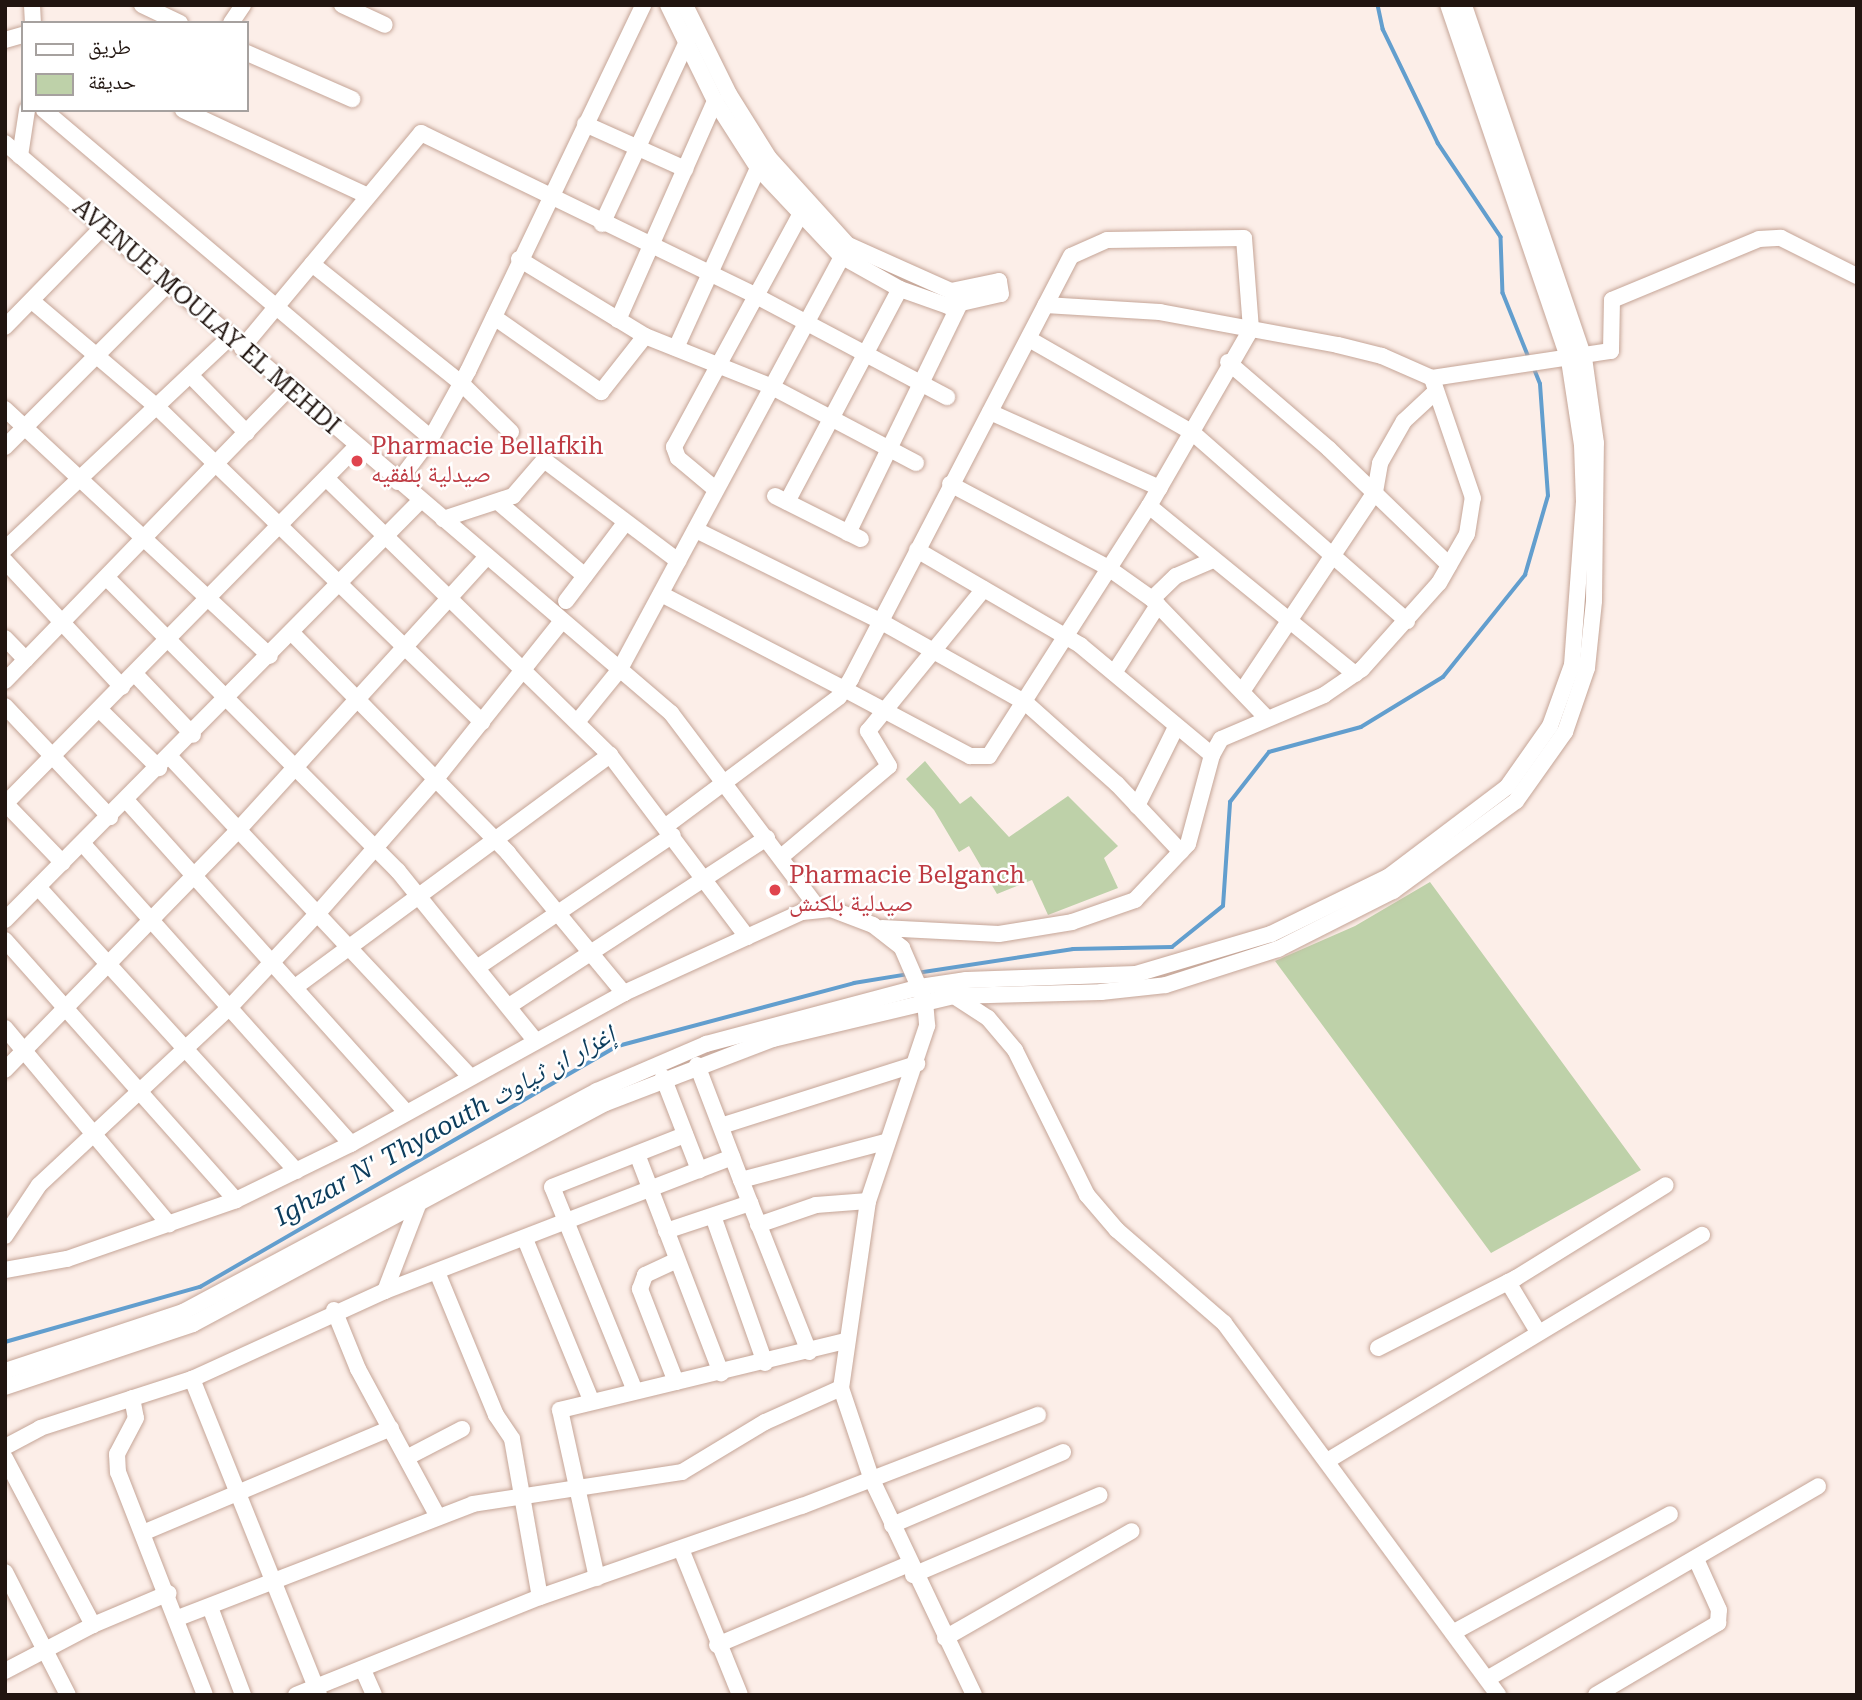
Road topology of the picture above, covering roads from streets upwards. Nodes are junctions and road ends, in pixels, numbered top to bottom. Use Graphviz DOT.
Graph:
graph roads {
  1 [pos="142,5"];
  2 [pos="243,5"];
  3 [pos="342,5"];
  4 [pos="643,5"];
  5 [pos="668,5"];
  6 [pos="685,5"];
  7 [pos="1448,5"];
  8 [pos="1464,5"];
  9 [pos="176,21"];
  10 [pos="232,21"];
  11 [pos="385,24"];
  12 [pos="692,34"];
  13 [pos="248,53"];
  14 [pos="352,99"];
  15 [pos="715,101"];
  16 [pos="27,112"];
  17 [pos="46,112"];
  18 [pos="187,112"];
  19 [pos="585,124"];
  20 [pos="5,143"];
  21 [pos="636,147"];
  22 [pos="20,156"];
  23 [pos="758,167"];
  24 [pos="685,169"];
  25 [pos="368,196"];
  26 [pos="550,196"];
  27 [pos="803,209"];
  28 [pos="602,223"];
  29 [pos="102,228"];
  30 [pos="651,248"];
  31 [pos="845,250"];
  32 [pos="519,259"];
  33 [pos="313,264"];
  34 [pos="711,275"];
  35 [pos="1857,276"];
  36 [pos="168,284"];
  37 [pos="900,289"];
  38 [pos="758,297"];
  39 [pos="32,301"];
  40 [pos="1045,305"];
  41 [pos="957,307"];
  42 [pos="276,309"];
  43 [pos="494,317"];
  44 [pos="618,320"];
  45 [pos="806,323"];
  46 [pos="5,327"];
  47 [pos="1251,329"];
  48 [pos="645,336"];
  49 [pos="1029,339"];
  50 [pos="236,343"];
  51 [pos="676,348"];
  52 [pos="865,352"];
  53 [pos="98,359"];
  54 [pos="1577,359"];
  55 [pos="1228,362"];
  56 [pos="723,365"];
  57 [pos="190,375"];
  58 [pos="461,383"];
  59 [pos="921,383"];
  60 [pos="770,386"];
  61 [pos="1433,386"];
  62 [pos="288,389"];
  63 [pos="947,397"];
  64 [pos="157,407"];
  65 [pos="5,409"];
  66 [pos="990,412"];
  67 [pos="832,419"];
  68 [pos="26,427"];
  69 [pos="511,432"];
  70 [pos="247,433"];
  71 [pos="1194,433"];
  72 [pos="431,438"];
  73 [pos="357,446"];
  74 [pos="5,447"];
  75 [pos="890,448"];
  76 [pos="916,463"];
  77 [pos="218,466"];
  78 [pos="80,478"];
  79 [pos="327,479"];
  80 [pos="398,482"];
  81 [pos="950,484"];
  82 [pos="715,488"];
  83 [pos="1160,488"];
  84 [pos="1375,492"];
  85 [pos="420,501"];
  86 [pos="498,502"];
  87 [pos="1149,506"];
  88 [pos="443,519"];
  89 [pos="625,523"];
  90 [pos="281,525"];
  91 [pos="696,530"];
  92 [pos="148,537"];
  93 [pos="387,537"];
  94 [pos="5,549"];
  95 [pos="917,550"];
  96 [pos="487,556"];
  97 [pos="1332,556"];
  98 [pos="1213,560"];
  99 [pos="5,561"];
  100 [pos="678,561"];
  101 [pos="1449,565"];
  102 [pos="1107,567"];
  103 [pos="585,576"];
  104 [pos="108,579"];
  105 [pos="342,585"];
  106 [pos="984,589"];
  107 [pos="661,594"];
  108 [pos="449,595"];
  109 [pos="209,597"];
  110 [pos="566,601"];
  111 [pos="1155,602"];
  112 [pos="562,621"];
  113 [pos="880,621"];
  114 [pos="1288,621"];
  115 [pos="1407,621"];
  116 [pos="64,624"];
  117 [pos="293,634"];
  118 [pos="1067,636"];
  119 [pos="5,638"];
  120 [pos="170,639"];
  121 [pos="403,646"];
  122 [pos="934,653"];
  123 [pos="270,656"];
  124 [pos="26,660"];
  125 [pos="620,669"];
  126 [pos="523,670"];
  127 [pos="1114,673"];
  128 [pos="135,674"];
  129 [pos="1355,674"];
  130 [pos="5,681"];
  131 [pos="122,687"];
  132 [pos="845,689"];
  133 [pos="1243,690"];
  134 [pos="354,696"];
  135 [pos="229,699"];
  136 [pos="1026,703"];
  137 [pos="5,706"];
  138 [pos="100,710"];
  139 [pos="887,712"];
  140 [pos="1267,719"];
  141 [pos="482,722"];
  142 [pos="577,722"];
  143 [pos="1176,727"];
  144 [pos="193,735"];
  145 [pos="610,755"];
  146 [pos="1212,755"];
  147 [pos="53,756"];
  148 [pos="164,763"];
  149 [pos="295,765"];
  150 [pos="435,780"];
  151 [pos="727,785"];
  152 [pos="126,800"];
  153 [pos="5,803"];
  154 [pos="1137,806"];
  155 [pos="110,817"];
  156 [pos="239,829"];
  157 [pos="669,830"];
  158 [pos="767,838"];
  159 [pos="494,839"];
  160 [pos="83,844"];
  161 [pos="375,848"];
  162 [pos="1181,852"];
  163 [pos="781,858"];
  164 [pos="63,863"];
  165 [pos="195,875"];
  166 [pos="705,879"];
  167 [pos="38,887"];
  168 [pos="417,892"];
  169 [pos="5,895"];
  170 [pos="817,907"];
  171 [pos="1348,907"];
  172 [pos="17,908"];
  173 [pos="318,913"];
  174 [pos="561,914"];
  175 [pos="152,918"];
  176 [pos="5,920"];
  177 [pos="873,925"];
  178 [pos="747,937"];
  179 [pos="5,940"];
  180 [pos="350,947"];
  181 [pos="1234,947"];
  182 [pos="593,954"];
  183 [pos="274,960"];
  184 [pos="1239,963"];
  185 [pos="111,964"];
  186 [pos="478,967"];
  187 [pos="939,984"];
  188 [pos="298,985"];
  189 [pos="920,989"];
  190 [pos="624,993"];
  191 [pos="953,996"];
  192 [pos="509,1006"];
  193 [pos="69,1007"];
  194 [pos="230,1007"];
  195 [pos="5,1028"];
  196 [pos="535,1040"];
  197 [pos="188,1047"];
  198 [pos="26,1051"];
  199 [pos="917,1064"];
  200 [pos="697,1065"];
  201 [pos="5,1070"];
  202 [pos="470,1077"];
  203 [pos="663,1077"];
  204 [pos="142,1089"];
  205 [pos="406,1112"];
  206 [pos="721,1126"];
  207 [pos="97,1134"];
  208 [pos="685,1135"];
  209 [pos="885,1142"];
  210 [pos="351,1144"];
  211 [pos="637,1154"];
  212 [pos="732,1157"];
  213 [pos="699,1170"];
  214 [pos="296,1171"];
  215 [pos="741,1180"];
  216 [pos="1666,1185"];
  217 [pos="650,1188"];
  218 [pos="236,1200"];
  219 [pos="868,1201"];
  220 [pos="750,1203"];
  221 [pos="418,1205"];
  222 [pos="713,1216"];
  223 [pos="568,1221"];
  224 [pos="169,1224"];
  225 [pos="758,1225"];
  226 [pos="666,1231"];
  227 [pos="1702,1235"];
  228 [pos="5,1236"];
  229 [pos="525,1240"];
  230 [pos="677,1260"];
  231 [pos="5,1270"];
  232 [pos="437,1272"];
  233 [pos="1507,1282"];
  234 [pos="386,1291"];
  235 [pos="334,1310"];
  236 [pos="1538,1332"];
  237 [pos="845,1341"];
  238 [pos="1378,1348"];
  239 [pos="809,1352"];
  240 [pos="765,1363"];
  241 [pos="5,1371"];
  242 [pos="721,1373"];
  243 [pos="192,1379"];
  244 [pos="676,1382"];
  245 [pos="5,1388"];
  246 [pos="841,1388"];
  247 [pos="635,1391"];
  248 [pos="132,1398"];
  249 [pos="591,1400"];
  250 [pos="1038,1415"];
  251 [pos="391,1428"];
  252 [pos="462,1429"];
  253 [pos="5,1447"];
  254 [pos="1063,1452"];
  255 [pos="408,1457"];
  256 [pos="5,1458"];
  257 [pos="1327,1461"];
  258 [pos="872,1480"];
  259 [pos="1818,1486"];
  260 [pos="237,1492"];
  261 [pos="577,1492"];
  262 [pos="1100,1494"];
  263 [pos="521,1496"];
  264 [pos="1670,1514"];
  265 [pos="438,1517"];
  266 [pos="892,1525"];
  267 [pos="1132,1531"];
  268 [pos="145,1532"];
  269 [pos="681,1549"];
  270 [pos="1696,1559"];
  271 [pos="911,1570"];
  272 [pos="5,1572"];
  273 [pos="597,1578"];
  274 [pos="273,1583"];
  275 [pos="169,1593"];
  276 [pos="540,1597"];
  277 [pos="209,1607"];
  278 [pos="178,1618"];
  279 [pos="93,1625"];
  280 [pos="1454,1632"];
  281 [pos="945,1638"];
  282 [pos="716,1645"];
  283 [pos="48,1649"];
  284 [pos="363,1670"];
  285 [pos="5,1671"];
  286 [pos="1487,1679"];
  287 [pos="317,1691"];
  288 [pos="68,1695"];
  289 [pos="205,1695"];
  290 [pos="243,1695"];
  291 [pos="296,1695"];
  292 [pos="374,1695"];
  293 [pos="740,1695"];
  294 [pos="974,1695"];
  295 [pos="1498,1695"];
  296 [pos="1596,1695"];
  1 -- 9 [label="street"];
  2 -- 10 [label="street"];
  3 -- 11 [label="street"];
  4 -- 19 [label="street"];
  5 -- 12 [label="street"];
  6 -- 12 [label="street"];
  7 -- 54 [label="street"];
  8 -- 54 [label="street"];
  12 -- 15 [label="street"];
  12 -- 21 [label="street"];
  12 -- 27 [label="street"];
  13 -- 14 [label="street"];
  15 -- 23 [label="street"];
  15 -- 24 [label="street"];
  16 -- 22 [label="street"];
  17 -- 42 [label="street"];
  18 -- 25 [label="street"];
  19 -- 21 [label="street"];
  19 -- 26 [label="street"];
  20 -- 22 [label="street, AVENUE MOULAY EL MEHDI"];
  21 -- 24 [label="street"];
  21 -- 28 [label="street"];
  22 -- 29 [label="street, AVENUE MOULAY EL MEHDI"];
  23 -- 27 [label="street"];
  23 -- 34 [label="street"];
  24 -- 30 [label="street"];
  25 -- 26 [label="street"];
  25 -- 33 [label="street"];
  26 -- 28 [label="street"];
  26 -- 32 [label="street"];
  27 -- 31 [label="street"];
  27 -- 38 [label="street"];
  28 -- 30 [label="street"];
  29 -- 36 [label="street, AVENUE MOULAY EL MEHDI"];
  29 -- 39 [label="street"];
  30 -- 34 [label="street"];
  30 -- 44 [label="street"];
  31 -- 37 [label="street"];
  31 -- 41 [label="street"];
  31 -- 45 [label="street"];
  32 -- 43 [label="street"];
  32 -- 44 [label="street"];
  33 -- 42 [label="street"];
  33 -- 58 [label="street"];
  34 -- 38 [label="street"];
  34 -- 51 [label="street"];
  35 -- 54 [label="street"];
  36 -- 50 [label="street, AVENUE MOULAY EL MEHDI"];
  36 -- 53 [label="street"];
  37 -- 41 [label="street"];
  37 -- 52 [label="street"];
  38 -- 45 [label="street"];
  38 -- 56 [label="street"];
  39 -- 46 [label="street"];
  39 -- 53 [label="street"];
  40 -- 47 [label="street"];
  40 -- 47 [label="street"];
  40 -- 49 [label="street"];
  41 -- 59 [label="street"];
  42 -- 50 [label="street"];
  42 -- 72 [label="street"];
  43 -- 48 [label="street"];
  43 -- 58 [label="street"];
  44 -- 48 [label="street"];
  45 -- 52 [label="street"];
  45 -- 60 [label="street"];
  47 -- 55 [label="street"];
  47 -- 61 [label="street"];
  48 -- 51 [label="street"];
  49 -- 66 [label="street"];
  49 -- 71 [label="street"];
  50 -- 57 [label="street"];
  50 -- 62 [label="street, AVENUE MOULAY EL MEHDI"];
  51 -- 56 [label="street"];
  52 -- 59 [label="street"];
  52 -- 67 [label="street"];
  53 -- 64 [label="street"];
  53 -- 68 [label="street"];
  54 -- 61 [label="street"];
  54 -- 171 [label="street"];
  55 -- 71 [label="street"];
  55 -- 84 [label="street"];
  56 -- 60 [label="street"];
  56 -- 82 [label="street"];
  57 -- 64 [label="street"];
  57 -- 70 [label="street"];
  58 -- 69 [label="street"];
  58 -- 72 [label="street"];
  59 -- 63 [label="street"];
  59 -- 75 [label="street"];
  60 -- 67 [label="street"];
  60 -- 82 [label="street"];
  61 -- 84 [label="street"];
  61 -- 101 [label="street"];
  62 -- 70 [label="street"];
  62 -- 73 [label="street, AVENUE MOULAY EL MEHDI"];
  64 -- 77 [label="street"];
  64 -- 78 [label="street"];
  65 -- 68 [label="street"];
  66 -- 81 [label="street"];
  66 -- 83 [label="street"];
  67 -- 75 [label="street"];
  67 -- 75 [label="street"];
  68 -- 74 [label="street"];
  68 -- 78 [label="street"];
  70 -- 77 [label="street"];
  71 -- 83 [label="street"];
  71 -- 97 [label="street"];
  72 -- 80 [label="street"];
  73 -- 79 [label="street"];
  73 -- 80 [label="street, AVENUE MOULAY EL MEHDI"];
  75 -- 76 [label="street"];
  77 -- 90 [label="street"];
  77 -- 92 [label="street"];
  78 -- 92 [label="street"];
  78 -- 94 [label="street"];
  79 -- 90 [label="street"];
  79 -- 93 [label="street"];
  80 -- 85 [label="street, AVENUE MOULAY EL MEHDI"];
  81 -- 95 [label="street"];
  81 -- 102 [label="street"];
  82 -- 91 [label="street"];
  83 -- 87 [label="street"];
  84 -- 97 [label="street"];
  84 -- 101 [label="street"];
  85 -- 88 [label="street, AVENUE MOULAY EL MEHDI"];
  85 -- 93 [label="street"];
  86 -- 88 [label="street"];
  86 -- 89 [label="street"];
  86 -- 103 [label="street"];
  87 -- 98 [label="street"];
  87 -- 102 [label="street"];
  88 -- 96 [label="street, AVENUE MOULAY EL MEHDI"];
  89 -- 100 [label="street"];
  89 -- 103 [label="street"];
  90 -- 105 [label="street"];
  90 -- 109 [label="street"];
  91 -- 100 [label="street"];
  91 -- 113 [label="street"];
  92 -- 104 [label="street"];
  92 -- 109 [label="street"];
  93 -- 105 [label="street"];
  93 -- 108 [label="street"];
  95 -- 106 [label="street"];
  95 -- 113 [label="street"];
  96 -- 108 [label="street"];
  96 -- 112 [label="street, AVENUE MOULAY EL MEHDI"];
  97 -- 114 [label="street"];
  97 -- 115 [label="street"];
  98 -- 111 [label="street"];
  98 -- 114 [label="street"];
  99 -- 116 [label="street"];
  100 -- 107 [label="street"];
  101 -- 115 [label="street"];
  102 -- 111 [label="street"];
  102 -- 118 [label="street"];
  103 -- 110 [label="street"];
  104 -- 116 [label="street"];
  104 -- 120 [label="street"];
  105 -- 117 [label="street"];
  105 -- 121 [label="street"];
  106 -- 118 [label="street"];
  106 -- 122 [label="street"];
  107 -- 125 [label="street"];
  107 -- 132 [label="street"];
  108 -- 121 [label="street"];
  108 -- 126 [label="street"];
  109 -- 120 [label="street"];
  109 -- 123 [label="street"];
  111 -- 127 [label="street"];
  111 -- 133 [label="street"];
  112 -- 125 [label="street, AVENUE MOULAY EL MEHDI"];
  112 -- 126 [label="street"];
  113 -- 122 [label="street"];
  113 -- 132 [label="street"];
  114 -- 129 [label="street"];
  114 -- 133 [label="street"];
  115 -- 129 [label="street"];
  116 -- 124 [label="street"];
  116 -- 131 [label="street"];
  117 -- 123 [label="street"];
  117 -- 134 [label="street"];
  118 -- 127 [label="street"];
  118 -- 136 [label="street"];
  119 -- 124 [label="street"];
  120 -- 128 [label="street"];
  120 -- 135 [label="street"];
  121 -- 134 [label="street"];
  121 -- 141 [label="street"];
  122 -- 136 [label="street"];
  122 -- 139 [label="street"];
  123 -- 135 [label="street"];
  124 -- 130 [label="street"];
  125 -- 142 [label="street"];
  125 -- 151 [label="street, AVENUE MOULAY EL MEHDI"];
  126 -- 141 [label="street"];
  126 -- 142 [label="street"];
  127 -- 143 [label="street"];
  128 -- 131 [label="street"];
  128 -- 144 [label="street"];
  129 -- 140 [label="street"];
  131 -- 138 [label="street"];
  132 -- 139 [label="street"];
  132 -- 151 [label="street"];
  133 -- 140 [label="street"];
  134 -- 149 [label="street"];
  134 -- 150 [label="street"];
  135 -- 144 [label="street"];
  135 -- 149 [label="street"];
  136 -- 139 [label="street"];
  136 -- 154 [label="street"];
  137 -- 147 [label="street"];
  138 -- 147 [label="street"];
  138 -- 148 [label="street"];
  139 -- 163 [label="street"];
  140 -- 146 [label="street"];
  141 -- 150 [label="street"];
  142 -- 145 [label="street"];
  143 -- 146 [label="street"];
  143 -- 154 [label="street"];
  144 -- 148 [label="street"];
  145 -- 157 [label="street"];
  145 -- 159 [label="street"];
  146 -- 162 [label="street"];
  147 -- 153 [label="street"];
  147 -- 155 [label="street"];
  148 -- 152 [label="street"];
  148 -- 156 [label="street"];
  149 -- 156 [label="street"];
  149 -- 161 [label="street"];
  150 -- 159 [label="street"];
  150 -- 161 [label="street"];
  151 -- 157 [label="street"];
  151 -- 158 [label="street, AVENUE MOULAY EL MEHDI"];
  152 -- 155 [label="street"];
  152 -- 165 [label="street"];
  153 -- 164 [label="street"];
  154 -- 162 [label="street"];
  155 -- 160 [label="street"];
  156 -- 165 [label="street"];
  156 -- 173 [label="street"];
  157 -- 166 [label="street"];
  157 -- 174 [label="street"];
  158 -- 163 [label="street, AVENUE MOULAY EL MEHDI"];
  158 -- 166 [label="street"];
  159 -- 168 [label="street"];
  159 -- 174 [label="street"];
  160 -- 164 [label="street"];
  160 -- 175 [label="street"];
  161 -- 168 [label="street"];
  161 -- 173 [label="street"];
  162 -- 177 [label="street"];
  163 -- 170 [label="street, AVENUE MOULAY EL MEHDI"];
  164 -- 167 [label="street"];
  165 -- 175 [label="street"];
  165 -- 183 [label="street"];
  166 -- 178 [label="street"];
  166 -- 182 [label="street"];
  167 -- 172 [label="street"];
  167 -- 185 [label="street"];
  168 -- 180 [label="street"];
  168 -- 186 [label="street"];
  169 -- 172 [label="street"];
  170 -- 177 [label="street"];
  170 -- 178 [label="street"];
  171 -- 181 [label="street"];
  171 -- 184 [label="street"];
  172 -- 176 [label="street"];
  173 -- 180 [label="street"];
  173 -- 183 [label="street"];
  174 -- 182 [label="street"];
  174 -- 186 [label="street"];
  175 -- 185 [label="street"];
  175 -- 194 [label="street"];
  177 -- 189 [label="street"];
  178 -- 190 [label="street"];
  179 -- 193 [label="street"];
  180 -- 188 [label="street"];
  180 -- 202 [label="street"];
  181 -- 184 [label="street"];
  181 -- 187 [label="street"];
  182 -- 190 [label="street"];
  182 -- 192 [label="street"];
  183 -- 188 [label="street"];
  183 -- 194 [label="street"];
  184 -- 191 [label="street"];
  185 -- 193 [label="street"];
  185 -- 197 [label="street"];
  186 -- 192 [label="street"];
  187 -- 189 [label="street"];
  187 -- 191 [label="street"];
  188 -- 205 [label="street"];
  189 -- 191 [label="street"];
  189 -- 199 [label="street"];
  189 -- 200 [label="street"];
  189 -- 241 [label="street"];
  190 -- 196 [label="street"];
  191 -- 257 [label="street"];
  192 -- 196 [label="street"];
  193 -- 198 [label="street"];
  193 -- 204 [label="street"];
  194 -- 197 [label="street"];
  194 -- 210 [label="street"];
  195 -- 198 [label="street"];
  196 -- 202 [label="street"];
  197 -- 204 [label="street"];
  197 -- 214 [label="street"];
  198 -- 201 [label="street"];
  198 -- 207 [label="street"];
  199 -- 206 [label="street"];
  199 -- 209 [label="street"];
  200 -- 203 [label="street"];
  200 -- 206 [label="street"];
  202 -- 205 [label="street"];
  203 -- 208 [label="street"];
  203 -- 221 [label="street"];
  204 -- 207 [label="street"];
  204 -- 218 [label="street"];
  205 -- 210 [label="street"];
  206 -- 212 [label="street"];
  207 -- 224 [label="street"];
  207 -- 228 [label="street"];
  208 -- 211 [label="street"];
  208 -- 213 [label="street"];
  209 -- 215 [label="street"];
  209 -- 219 [label="street"];
  210 -- 214 [label="street"];
  211 -- 217 [label="street"];
  211 -- 223 [label="street"];
  212 -- 213 [label="street"];
  212 -- 215 [label="street"];
  213 -- 217 [label="street"];
  214 -- 218 [label="street"];
  215 -- 220 [label="street"];
  216 -- 233 [label="street"];
  217 -- 223 [label="street"];
  217 -- 226 [label="street"];
  218 -- 224 [label="street"];
  219 -- 225 [label="street"];
  219 -- 237 [label="street"];
  220 -- 222 [label="street"];
  220 -- 225 [label="street"];
  221 -- 234 [label="street"];
  221 -- 245 [label="street"];
  222 -- 226 [label="street"];
  222 -- 240 [label="street"];
  223 -- 229 [label="street"];
  223 -- 247 [label="street"];
  224 -- 231 [label="street"];
  225 -- 239 [label="street"];
  226 -- 230 [label="street"];
  227 -- 236 [label="street"];
  229 -- 232 [label="street"];
  229 -- 249 [label="street"];
  230 -- 242 [label="street"];
  230 -- 244 [label="street"];
  232 -- 234 [label="street"];
  232 -- 263 [label="street"];
  233 -- 236 [label="street"];
  233 -- 238 [label="street"];
  234 -- 235 [label="street"];
  235 -- 243 [label="street"];
  235 -- 251 [label="street"];
  236 -- 257 [label="street"];
  237 -- 239 [label="street"];
  237 -- 246 [label="street"];
  239 -- 240 [label="street"];
  240 -- 242 [label="street"];
  242 -- 244 [label="street"];
  243 -- 248 [label="street"];
  243 -- 260 [label="street"];
  244 -- 247 [label="street"];
  246 -- 258 [label="street"];
  246 -- 261 [label="street"];
  247 -- 249 [label="street"];
  248 -- 253 [label="street"];
  248 -- 268 [label="street"];
  249 -- 261 [label="street"];
  250 -- 258 [label="street"];
  251 -- 255 [label="street"];
  251 -- 260 [label="street"];
  252 -- 255 [label="street"];
  254 -- 266 [label="street"];
  255 -- 265 [label="street"];
  256 -- 279 [label="street"];
  257 -- 280 [label="street"];
  258 -- 266 [label="street"];
  258 -- 269 [label="street"];
  259 -- 270 [label="street"];
  260 -- 268 [label="street"];
  260 -- 274 [label="street"];
  261 -- 263 [label="street"];
  261 -- 273 [label="street"];
  262 -- 271 [label="street"];
  263 -- 265 [label="street"];
  263 -- 276 [label="street"];
  264 -- 280 [label="street"];
  265 -- 274 [label="street"];
  266 -- 271 [label="street"];
  267 -- 281 [label="street"];
  268 -- 275 [label="street"];
  269 -- 273 [label="street"];
  269 -- 282 [label="street"];
  270 -- 286 [label="street"];
  270 -- 296 [label="street"];
  271 -- 281 [label="street"];
  271 -- 282 [label="street"];
  272 -- 283 [label="street"];
  273 -- 276 [label="street"];
  274 -- 277 [label="street"];
  274 -- 287 [label="street"];
  275 -- 278 [label="street"];
  275 -- 279 [label="street"];
  276 -- 284 [label="street"];
  277 -- 278 [label="street"];
  277 -- 290 [label="street"];
  278 -- 289 [label="street"];
  279 -- 283 [label="street"];
  280 -- 286 [label="street"];
  281 -- 294 [label="street"];
  282 -- 293 [label="street"];
  283 -- 285 [label="street"];
  283 -- 288 [label="street"];
  284 -- 287 [label="street"];
  284 -- 292 [label="street"];
  286 -- 295 [label="street"];
  287 -- 291 [label="street"];
}
